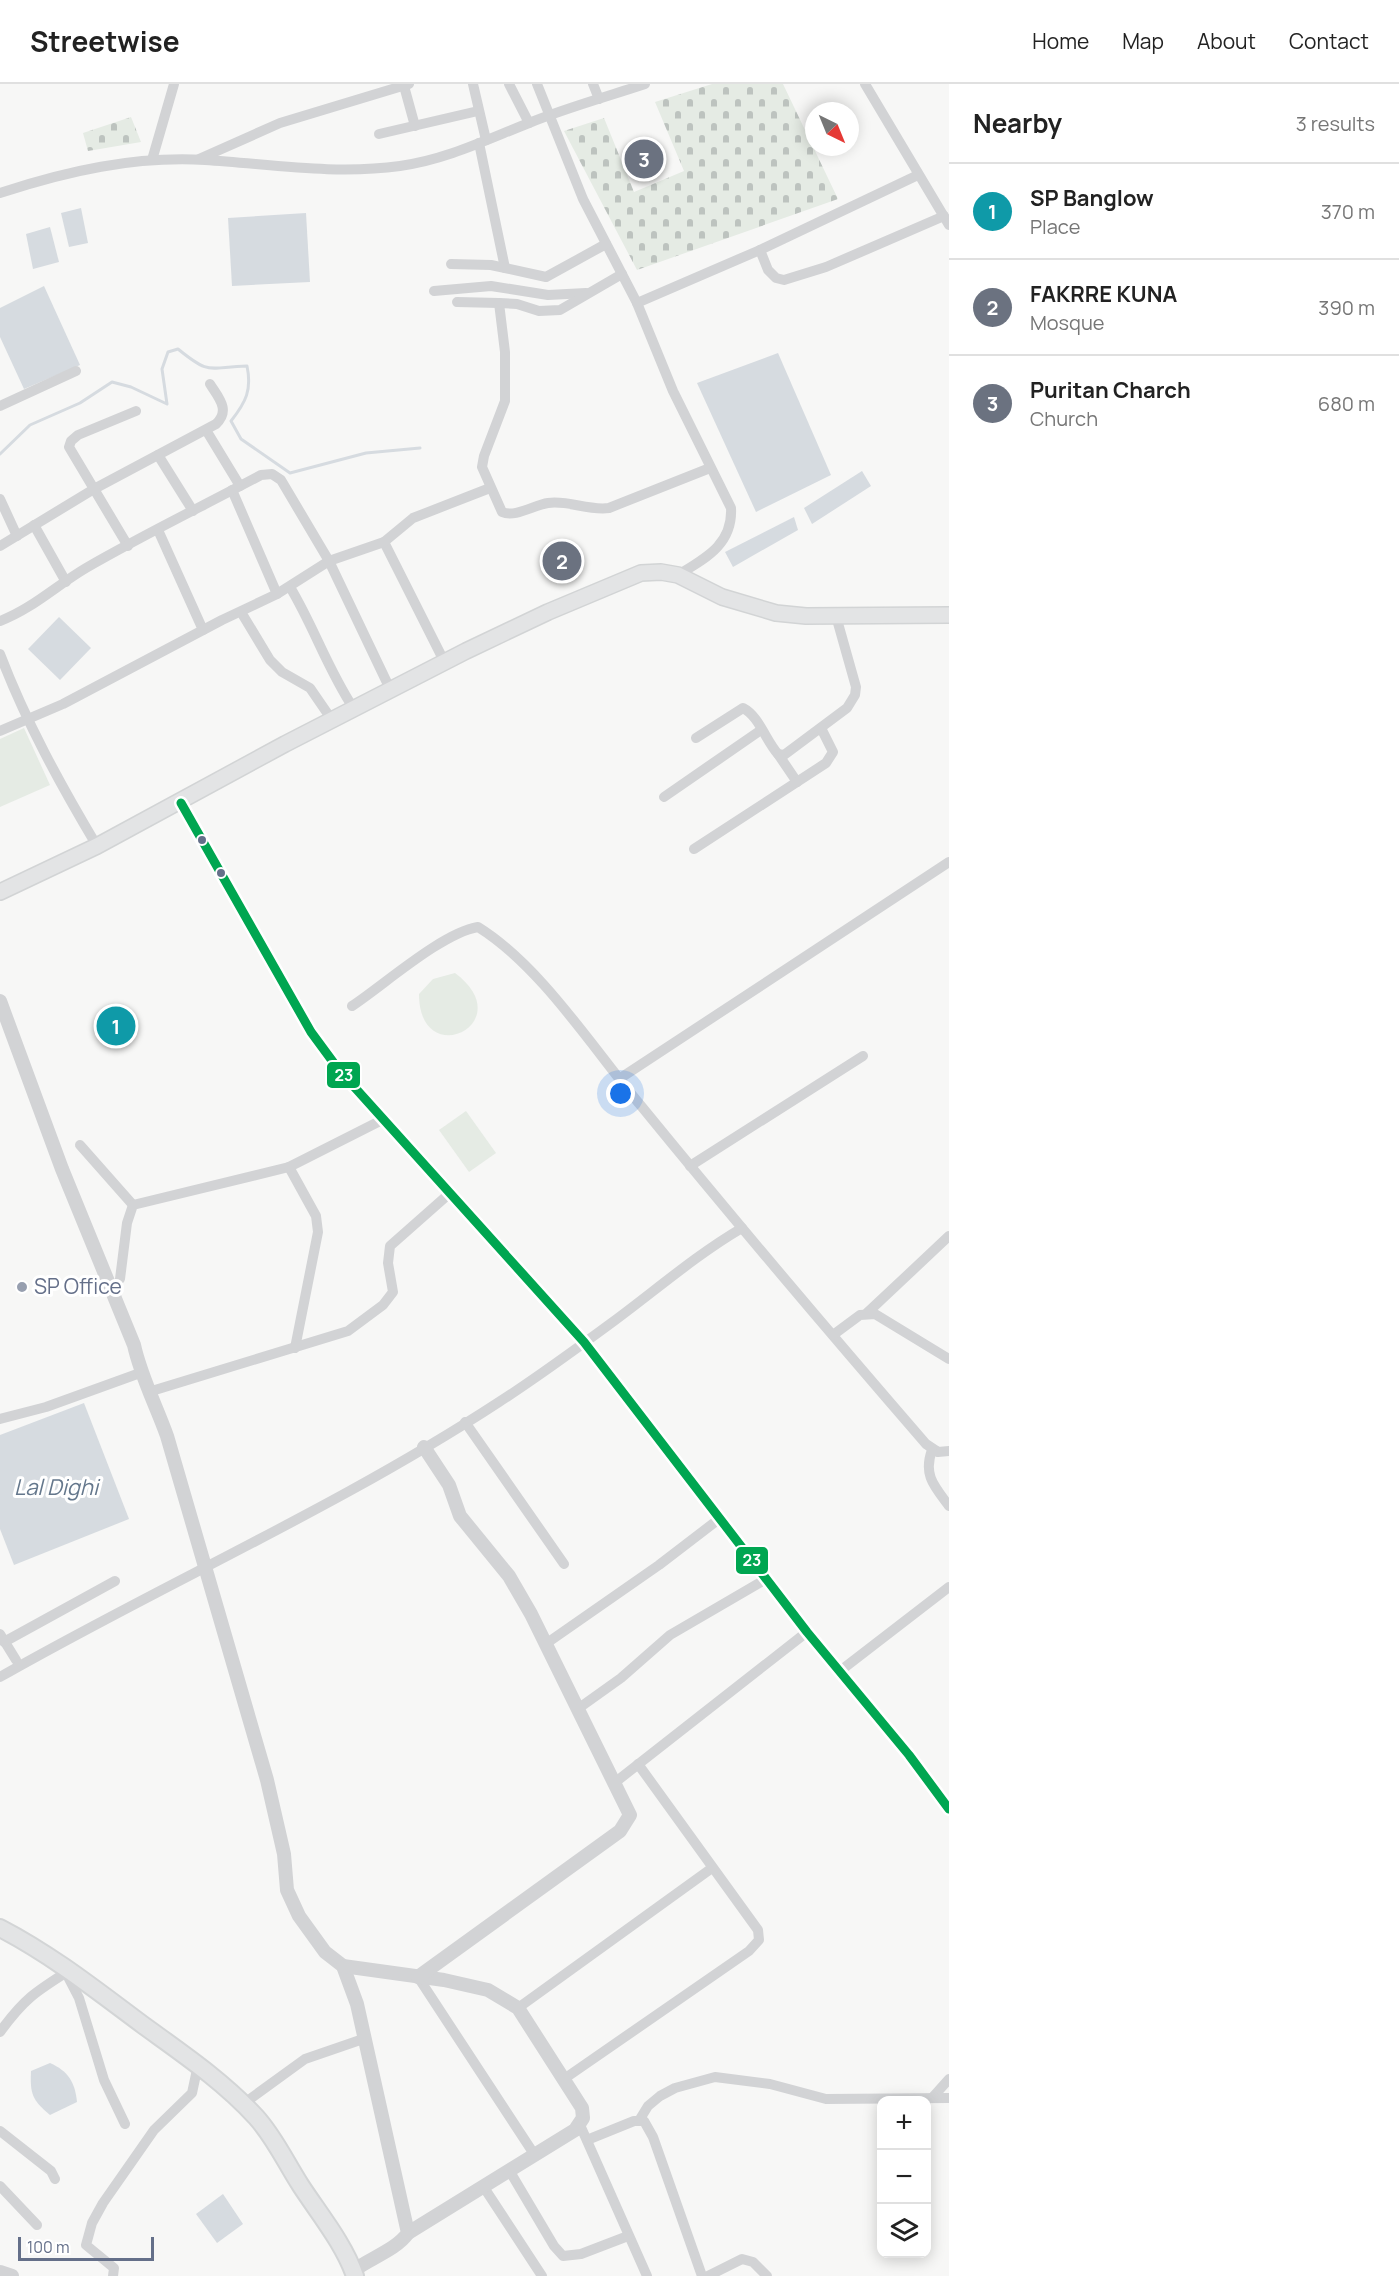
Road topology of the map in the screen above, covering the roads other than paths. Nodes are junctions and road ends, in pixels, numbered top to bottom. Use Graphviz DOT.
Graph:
graph roads {
  1 [pos="174,84"];
  2 [pos="473,84"];
  3 [pos="509,84"];
  4 [pos="537,84"];
  5 [pos="593,84"];
  6 [pos="641,84"];
  7 [pos="865,84"];
  8 [pos="407,85"];
  9 [pos="598,99"];
  10 [pos="478,111"];
  11 [pos="549,116"];
  12 [pos="529,123"];
  13 [pos="415,126"];
  14 [pos="379,134"];
  15 [pos="483,141"];
  16 [pos="152,160"];
  17 [pos="196,160"];
  18 [pos="918,175"];
  19 [pos="0,193"];
  20 [pos="946,221"];
  21 [pos="606,244"];
  22 [pos="760,250"];
  23 [pos="451,264"];
  24 [pos="505,268"];
  25 [pos="622,274"];
  26 [pos="434,291"];
  27 [pos="587,293"];
  28 [pos="457,302"];
  29 [pos="499,303"];
  30 [pos="637,303"];
  31 [pos="76,371"];
  32 [pos="210,384"];
  33 [pos="0,406"];
  34 [pos="135,411"];
  35 [pos="206,430"];
  36 [pos="158,455"];
  37 [pos="710,468"];
  38 [pos="236,488"];
  39 [pos="490,488"];
  40 [pos="94,489"];
  41 [pos="0,499"];
  42 [pos="193,511"];
  43 [pos="34,525"];
  44 [pos="158,530"];
  45 [pos="17,536"];
  46 [pos="384,542"];
  47 [pos="0,546"];
  48 [pos="128,546"];
  49 [pos="329,561"];
  50 [pos="678,575"];
  51 [pos="66,582"];
  52 [pos="290,587"];
  53 [pos="277,594"];
  54 [pos="241,612"];
  55 [pos="949,615"];
  56 [pos="836,616"];
  57 [pos="0,621"];
  58 [pos="203,630"];
  59 [pos="0,654"];
  60 [pos="445,663"];
  61 [pos="391,691"];
  62 [pos="354,709"];
  63 [pos="332,720"];
  64 [pos="29,721"];
  65 [pos="821,728"];
  66 [pos="761,730"];
  67 [pos="0,731"];
  68 [pos="696,738"];
  69 [pos="778,754"];
  70 [pos="797,782"];
  71 [pos="664,797"];
  72 [pos="181,803"];
  73 [pos="97,846"];
  74 [pos="694,849"];
  75 [pos="949,862"];
  76 [pos="0,892"];
  77 [pos="0,1001"];
  78 [pos="352,1006"];
  79 [pos="863,1056"];
  80 [pos="619,1079"];
  81 [pos="384,1119"];
  82 [pos="80,1145"];
  83 [pos="690,1166"];
  84 [pos="289,1167"];
  85 [pos="450,1193"];
  86 [pos="133,1205"];
  87 [pos="742,1228"];
  88 [pos="949,1236"];
  89 [pos="120,1279"];
  90 [pos="867,1313"];
  91 [pos="833,1335"];
  92 [pos="584,1342"];
  93 [pos="295,1348"];
  94 [pos="949,1359"];
  95 [pos="140,1373"];
  96 [pos="152,1394"];
  97 [pos="0,1419"];
  98 [pos="465,1422"];
  99 [pos="424,1447"];
  100 [pos="932,1450"];
  101 [pos="949,1451"];
  102 [pos="949,1506"];
  103 [pos="719,1519"];
  104 [pos="564,1564"];
  105 [pos="207,1566"];
  106 [pos="766,1580"];
  107 [pos="115,1581"];
  108 [pos="949,1587"];
  109 [pos="807,1632"];
  110 [pos="2,1638"];
  111 [pos="547,1643"];
  112 [pos="16,1660"];
  113 [pos="840,1671"];
  114 [pos="2,1673"];
  115 [pos="579,1708"];
  116 [pos="638,1764"];
  117 [pos="613,1784"];
  118 [pos="949,1809"];
  119 [pos="712,1868"];
  120 [pos="0,1928"];
  121 [pos="343,1966"];
  122 [pos="68,1972"];
  123 [pos="418,1977"];
  124 [pos="518,2008"];
  125 [pos="0,2032"];
  126 [pos="366,2038"];
  127 [pos="198,2065"];
  128 [pos="564,2079"];
  129 [pos="949,2079"];
  130 [pos="932,2098"];
  131 [pos="949,2098"];
  132 [pos="243,2104"];
  133 [pos="640,2119"];
  134 [pos="125,2124"];
  135 [pos="580,2125"];
  136 [pos="0,2131"];
  137 [pos="587,2140"];
  138 [pos="534,2154"];
  139 [pos="509,2170"];
  140 [pos="55,2179"];
  141 [pos="0,2186"];
  142 [pos="483,2186"];
  143 [pos="37,2225"];
  144 [pos="408,2233"];
  145 [pos="628,2236"];
  146 [pos="0,2272"];
  147 [pos="354,2273"];
  148 [pos="12,2276"];
  149 [pos="113,2276"];
  150 [pos="542,2276"];
  151 [pos="647,2276"];
  152 [pos="702,2276"];
  153 [pos="708,2276"];
  154 [pos="767,2276"];
  1 -- 16 [label="street"];
  2 -- 10 [label="street"];
  3 -- 12 [label="street"];
  4 -- 11 [label="street"];
  5 -- 9 [label="street"];
  6 -- 9 [label="street"];
  7 -- 18 [label="street"];
  8 -- 13 [label="street"];
  8 -- 17 [label="street"];
  9 -- 11 [label="street"];
  10 -- 13 [label="street"];
  10 -- 15 [label="street"];
  11 -- 12 [label="street"];
  11 -- 21 [label="street"];
  12 -- 15 [label="street"];
  13 -- 14 [label="street"];
  15 -- 17 [label="street"];
  15 -- 24 [label="street"];
  16 -- 17 [label="street"];
  16 -- 19 [label="street"];
  18 -- 20 [label="street"];
  18 -- 22 [label="street"];
  20 -- 22 [label="street"];
  21 -- 24 [label="street"];
  21 -- 25 [label="street"];
  22 -- 30 [label="street"];
  23 -- 24 [label="street"];
  25 -- 27 [label="street"];
  25 -- 30 [label="street"];
  26 -- 27 [label="street"];
  27 -- 29 [label="street"];
  28 -- 29 [label="street"];
  29 -- 39 [label="street"];
  30 -- 37 [label="street"];
  31 -- 33 [label="street"];
  32 -- 35 [label="street"];
  34 -- 40 [label="street"];
  35 -- 36 [label="street"];
  35 -- 38 [label="street"];
  36 -- 40 [label="street"];
  36 -- 42 [label="street"];
  37 -- 39 [label="street"];
  37 -- 50 [label="street"];
  38 -- 42 [label="street"];
  38 -- 49 [label="street"];
  38 -- 53 [label="street"];
  39 -- 46 [label="street"];
  40 -- 43 [label="street"];
  40 -- 48 [label="street"];
  41 -- 45 [label="street"];
  42 -- 44 [label="street"];
  43 -- 45 [label="street"];
  43 -- 51 [label="street"];
  44 -- 48 [label="street"];
  44 -- 58 [label="street"];
  45 -- 47 [label="street"];
  46 -- 49 [label="street"];
  46 -- 60 [label="street"];
  48 -- 51 [label="street"];
  49 -- 52 [label="street"];
  49 -- 61 [label="street"];
  50 -- 56 [label="main road"];
  50 -- 60 [label="main road"];
  51 -- 57 [label="street"];
  52 -- 53 [label="street"];
  52 -- 62 [label="street"];
  53 -- 54 [label="street"];
  54 -- 58 [label="street"];
  54 -- 63 [label="street"];
  55 -- 56 [label="main road"];
  56 -- 65 [label="street"];
  58 -- 64 [label="street"];
  59 -- 64 [label="street"];
  60 -- 61 [label="main road"];
  61 -- 62 [label="main road"];
  62 -- 63 [label="main road"];
  63 -- 72 [label="main road"];
  64 -- 67 [label="street"];
  64 -- 73 [label="street"];
  65 -- 69 [label="street"];
  65 -- 70 [label="street"];
  66 -- 68 [label="street"];
  66 -- 69 [label="street"];
  66 -- 71 [label="street"];
  69 -- 70 [label="street"];
  70 -- 74 [label="street"];
  72 -- 73 [label="main road"];
  72 -- 81 [label="street"];
  73 -- 76 [label="main road"];
  75 -- 80 [label="street"];
  77 -- 95 [label="street"];
  78 -- 80 [label="street"];
  79 -- 83 [label="street"];
  80 -- 83 [label="street"];
  81 -- 84 [label="street"];
  81 -- 85 [label="street"];
  82 -- 86 [label="street"];
  83 -- 87 [label="street"];
  84 -- 86 [label="street"];
  84 -- 93 [label="street"];
  85 -- 92 [label="street"];
  85 -- 93 [label="street"];
  86 -- 89 [label="street"];
  87 -- 91 [label="street"];
  87 -- 92 [label="street"];
  88 -- 90 [label="street"];
  90 -- 91 [label="street"];
  90 -- 94 [label="street"];
  91 -- 100 [label="street"];
  92 -- 98 [label="street"];
  92 -- 103 [label="street"];
  93 -- 96 [label="street"];
  95 -- 96 [label="street"];
  95 -- 97 [label="street"];
  96 -- 105 [label="street"];
  98 -- 99 [label="street"];
  98 -- 104 [label="street"];
  99 -- 105 [label="street"];
  99 -- 111 [label="street"];
  100 -- 101 [label="street"];
  100 -- 102 [label="street"];
  103 -- 106 [label="street"];
  103 -- 111 [label="street"];
  105 -- 114 [label="street"];
  105 -- 121 [label="street"];
  106 -- 109 [label="street"];
  106 -- 115 [label="street"];
  107 -- 110 [label="street"];
  108 -- 113 [label="street"];
  109 -- 113 [label="street"];
  109 -- 116 [label="street"];
  110 -- 112 [label="street"];
  111 -- 115 [label="street"];
  113 -- 118 [label="street"];
  115 -- 117 [label="street"];
  116 -- 117 [label="street"];
  116 -- 119 [label="street"];
  117 -- 123 [label="street"];
  119 -- 124 [label="street"];
  119 -- 128 [label="street"];
  120 -- 122 [label="main road"];
  121 -- 123 [label="street"];
  121 -- 126 [label="street"];
  122 -- 125 [label="street"];
  122 -- 127 [label="main road"];
  122 -- 134 [label="street"];
  123 -- 124 [label="street"];
  123 -- 138 [label="street"];
  124 -- 128 [label="street"];
  126 -- 132 [label="street"];
  126 -- 144 [label="street"];
  127 -- 132 [label="main road"];
  127 -- 149 [label="street"];
  128 -- 135 [label="street"];
  129 -- 130 [label="street"];
  130 -- 131 [label="street"];
  130 -- 133 [label="street"];
  132 -- 147 [label="main road"];
  133 -- 137 [label="street"];
  133 -- 152 [label="street"];
  135 -- 137 [label="street"];
  135 -- 138 [label="street"];
  136 -- 140 [label="street"];
  137 -- 145 [label="street"];
  138 -- 139 [label="street"];
  139 -- 142 [label="street"];
  139 -- 145 [label="street"];
  141 -- 143 [label="street"];
  142 -- 144 [label="street"];
  142 -- 150 [label="street"];
  144 -- 147 [label="street"];
  145 -- 151 [label="street"];
  146 -- 148 [label="street"];
  153 -- 154 [label="street"];
}
